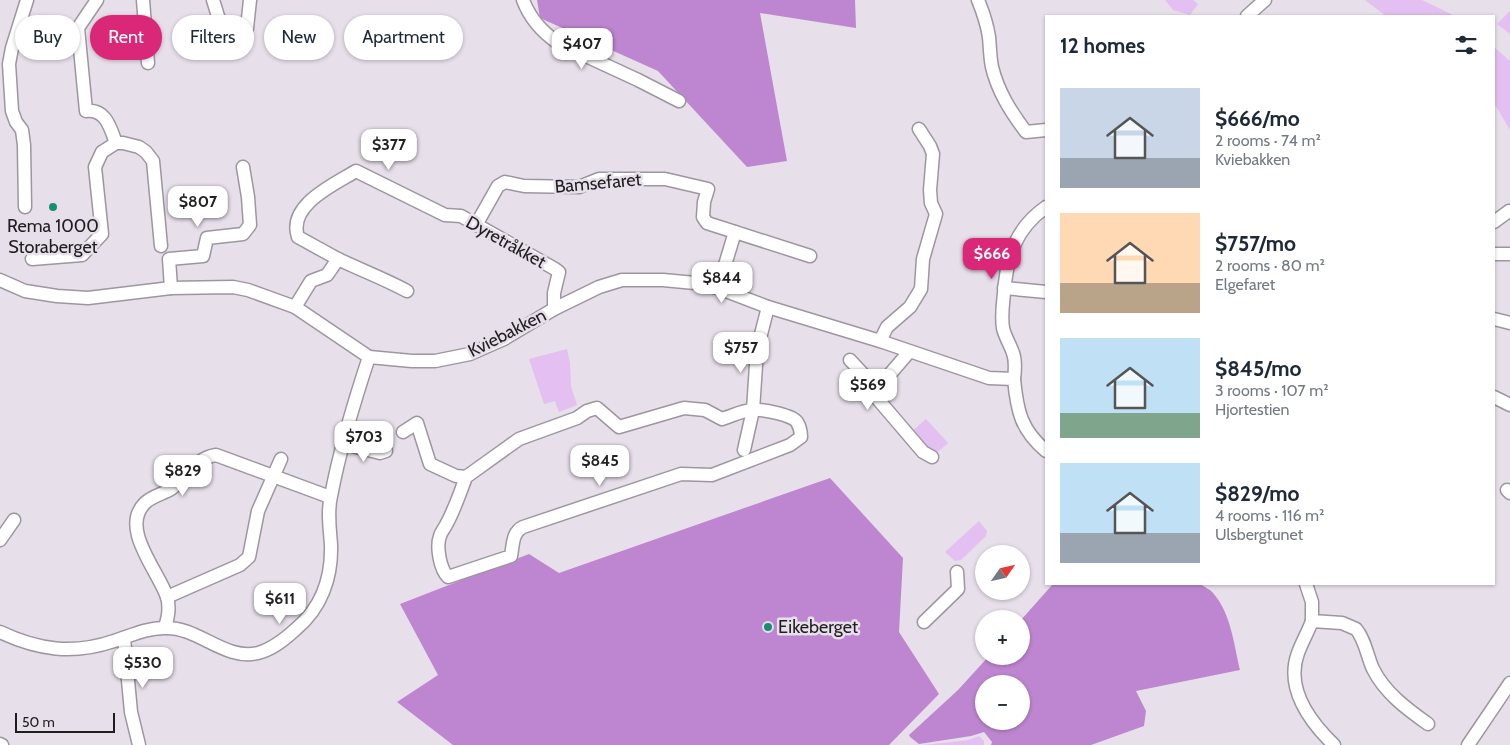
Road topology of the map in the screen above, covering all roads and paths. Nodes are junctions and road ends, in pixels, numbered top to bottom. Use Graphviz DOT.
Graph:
graph roads {
  1 [pos="27,0"];
  2 [pos="97,0"];
  3 [pos="142,0"];
  4 [pos="214,0"];
  5 [pos="250,0"];
  6 [pos="523,0"];
  7 [pos="978,0"];
  8 [pos="1265,0"];
  9 [pos="1248,15"];
  10 [pos="148,63"];
  11 [pos="679,101"];
  12 [pos="918,129"];
  13 [pos="1045,130"];
  14 [pos="116,143"];
  15 [pos="243,167"];
  16 [pos="25,207"];
  17 [pos="1045,208"];
  18 [pos="1509,211"];
  19 [pos="1495,221"];
  20 [pos="476,225"];
  21 [pos="735,232"];
  22 [pos="161,246"];
  23 [pos="1495,254"];
  24 [pos="1510,254"];
  25 [pos="810,256"];
  26 [pos="32,259"];
  27 [pos="338,259"];
  28 [pos="0,280"];
  29 [pos="170,288"];
  30 [pos="718,288"];
  31 [pos="1004,288"];
  32 [pos="407,291"];
  33 [pos="1045,292"];
  34 [pos="295,307"];
  35 [pos="768,307"];
  36 [pos="554,309"];
  37 [pos="1495,319"];
  38 [pos="1510,323"];
  39 [pos="880,341"];
  40 [pos="909,352"];
  41 [pos="370,357"];
  42 [pos="850,360"];
  43 [pos="1014,379"];
  44 [pos="878,390"];
  45 [pos="1495,398"];
  46 [pos="1510,405"];
  47 [pos="753,410"];
  48 [pos="403,432"];
  49 [pos="344,444"];
  50 [pos="744,450"];
  51 [pos="1045,450"];
  52 [pos="386,452"];
  53 [pos="932,457"];
  54 [pos="281,459"];
  55 [pos="273,477"];
  56 [pos="466,477"];
  57 [pos="330,497"];
  58 [pos="14,520"];
  59 [pos="0,540"];
  60 [pos="957,572"];
  61 [pos="1306,585"];
  62 [pos="167,597"];
  63 [pos="1312,621"];
  64 [pos="924,622"];
  65 [pos="165,627"];
  66 [pos="0,632"];
  67 [pos="124,638"];
  68 [pos="1510,683"];
  69 [pos="1428,724"];
  70 [pos="139,745"];
  71 [pos="1334,745"];
  72 [pos="1468,745"];
  1 -- 16 [label="street"];
  2 -- 14 [label="street"];
  3 -- 10 [label="street"];
  4 -- 5 [label="street"];
  6 -- 11 [label="street"];
  7 -- 13 [label="street"];
  8 -- 9 [label="street"];
  12 -- 39 [label="street"];
  14 -- 22 [label="street"];
  14 -- 26 [label="street"];
  15 -- 29 [label="street"];
  17 -- 31 [label="street"];
  18 -- 19 [label="street"];
  20 -- 21 [label="street, Bamsefaret"];
  20 -- 27 [label="street, Dyretråkket"];
  20 -- 36 [label="street, Dyretråkket"];
  21 -- 25 [label="street, Bamsefaret"];
  21 -- 30 [label="street"];
  23 -- 24 [label="street"];
  27 -- 32 [label="street, Dyretråkket"];
  27 -- 34 [label="street"];
  28 -- 29 [label="street, Kviebakken"];
  29 -- 34 [label="street, Kviebakken"];
  30 -- 35 [label="street, Kviebakken"];
  30 -- 36 [label="street, Kviebakken"];
  31 -- 33 [label="street"];
  31 -- 43 [label="street"];
  34 -- 41 [label="street, Kviebakken"];
  35 -- 39 [label="street, Kviebakken"];
  35 -- 47 [label="street"];
  36 -- 41 [label="street, Kviebakken"];
  37 -- 38 [label="street"];
  39 -- 40 [label="street, Kviebakken"];
  40 -- 43 [label="street, Kviebakken"];
  40 -- 44 [label="street"];
  41 -- 49 [label="street"];
  42 -- 44 [label="street"];
  43 -- 51 [label="street"];
  44 -- 53 [label="street"];
  45 -- 46 [label="street"];
  47 -- 50 [label="street"];
  47 -- 56 [label="street"];
  47 -- 56 [label="street"];
  48 -- 56 [label="street"];
  49 -- 52 [label="street"];
  49 -- 57 [label="street"];
  54 -- 55 [label="street"];
  55 -- 57 [label="street"];
  55 -- 62 [label="street"];
  55 -- 62 [label="street"];
  57 -- 65 [label="street"];
  58 -- 59 [label="street"];
  60 -- 64 [label="street"];
  61 -- 63 [label="street"];
  62 -- 65 [label="street"];
  63 -- 69 [label="street"];
  63 -- 71 [label="street"];
  65 -- 67 [label="street"];
  66 -- 67 [label="street"];
  67 -- 70 [label="street"];
  68 -- 72 [label="street"];
}
